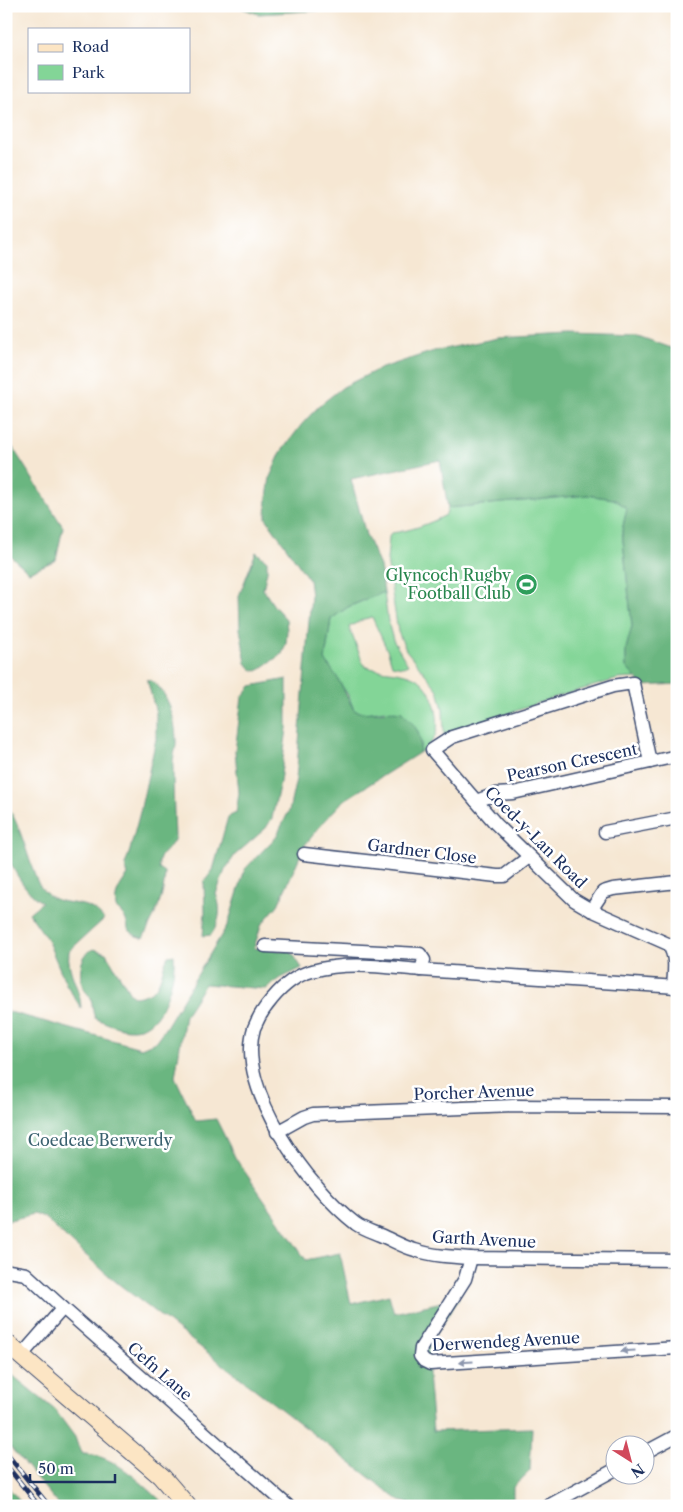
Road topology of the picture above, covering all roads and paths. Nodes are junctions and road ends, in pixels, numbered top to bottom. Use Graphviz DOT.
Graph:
graph roads {
  1 [pos="677,756"];
  2 [pos="650,762"];
  3 [pos="476,801"];
  4 [pos="677,818"];
  5 [pos="605,832"];
  6 [pos="304,854"];
  7 [pos="529,857"];
  8 [pos="677,882"];
  9 [pos="591,910"];
  10 [pos="265,946"];
  11 [pos="421,970"];
  12 [pos="675,987"];
  13 [pos="677,1107"];
  14 [pos="278,1132"];
  15 [pos="471,1258"];
  16 [pos="677,1260"];
  17 [pos="6,1273"];
  18 [pos="63,1308"];
  19 [pos="6,1343"];
  20 [pos="677,1348"];
  21 [pos="21,1356"];
  22 [pos="674,1437"];
  23 [pos="656,1447"];
  24 [pos="606,1474"];
  25 [pos="187,1506"];
  26 [pos="288,1506"];
  27 [pos="548,1506"];
  1 -- 2 [label="street, Pearson Crescent"];
  2 -- 3 [label="street, Pearson Crescent"];
  2 -- 3 [label="street, Coed-y-Lan Road"];
  3 -- 7 [label="street, Coed-y-Lan Road"];
  4 -- 5 [label="street"];
  6 -- 7 [label="street, Gardner Close"];
  7 -- 9 [label="street, Coed-y-Lan Road"];
  8 -- 9 [label="street"];
  9 -- 12 [label="street, Coed-y-Lan Road"];
  10 -- 11 [label="street"];
  11 -- 12 [label="street"];
  11 -- 14 [label="street, Garth Avenue"];
  13 -- 14 [label="street, Porcher Avenue"];
  14 -- 15 [label="street, Garth Avenue"];
  15 -- 16 [label="street, Garth Avenue"];
  20 -- 15 [label="street, Derwendeg Avenue, one-way"];
  17 -- 18 [label="street, Cefn Lane"];
  18 -- 21 [label="street"];
  18 -- 26 [label="street, Cefn Lane"];
  19 -- 21 [label="main road"];
  21 -- 25 [label="main road"];
  22 -- 23 [label="street"];
  24 -- 27 [label="street"];
}
